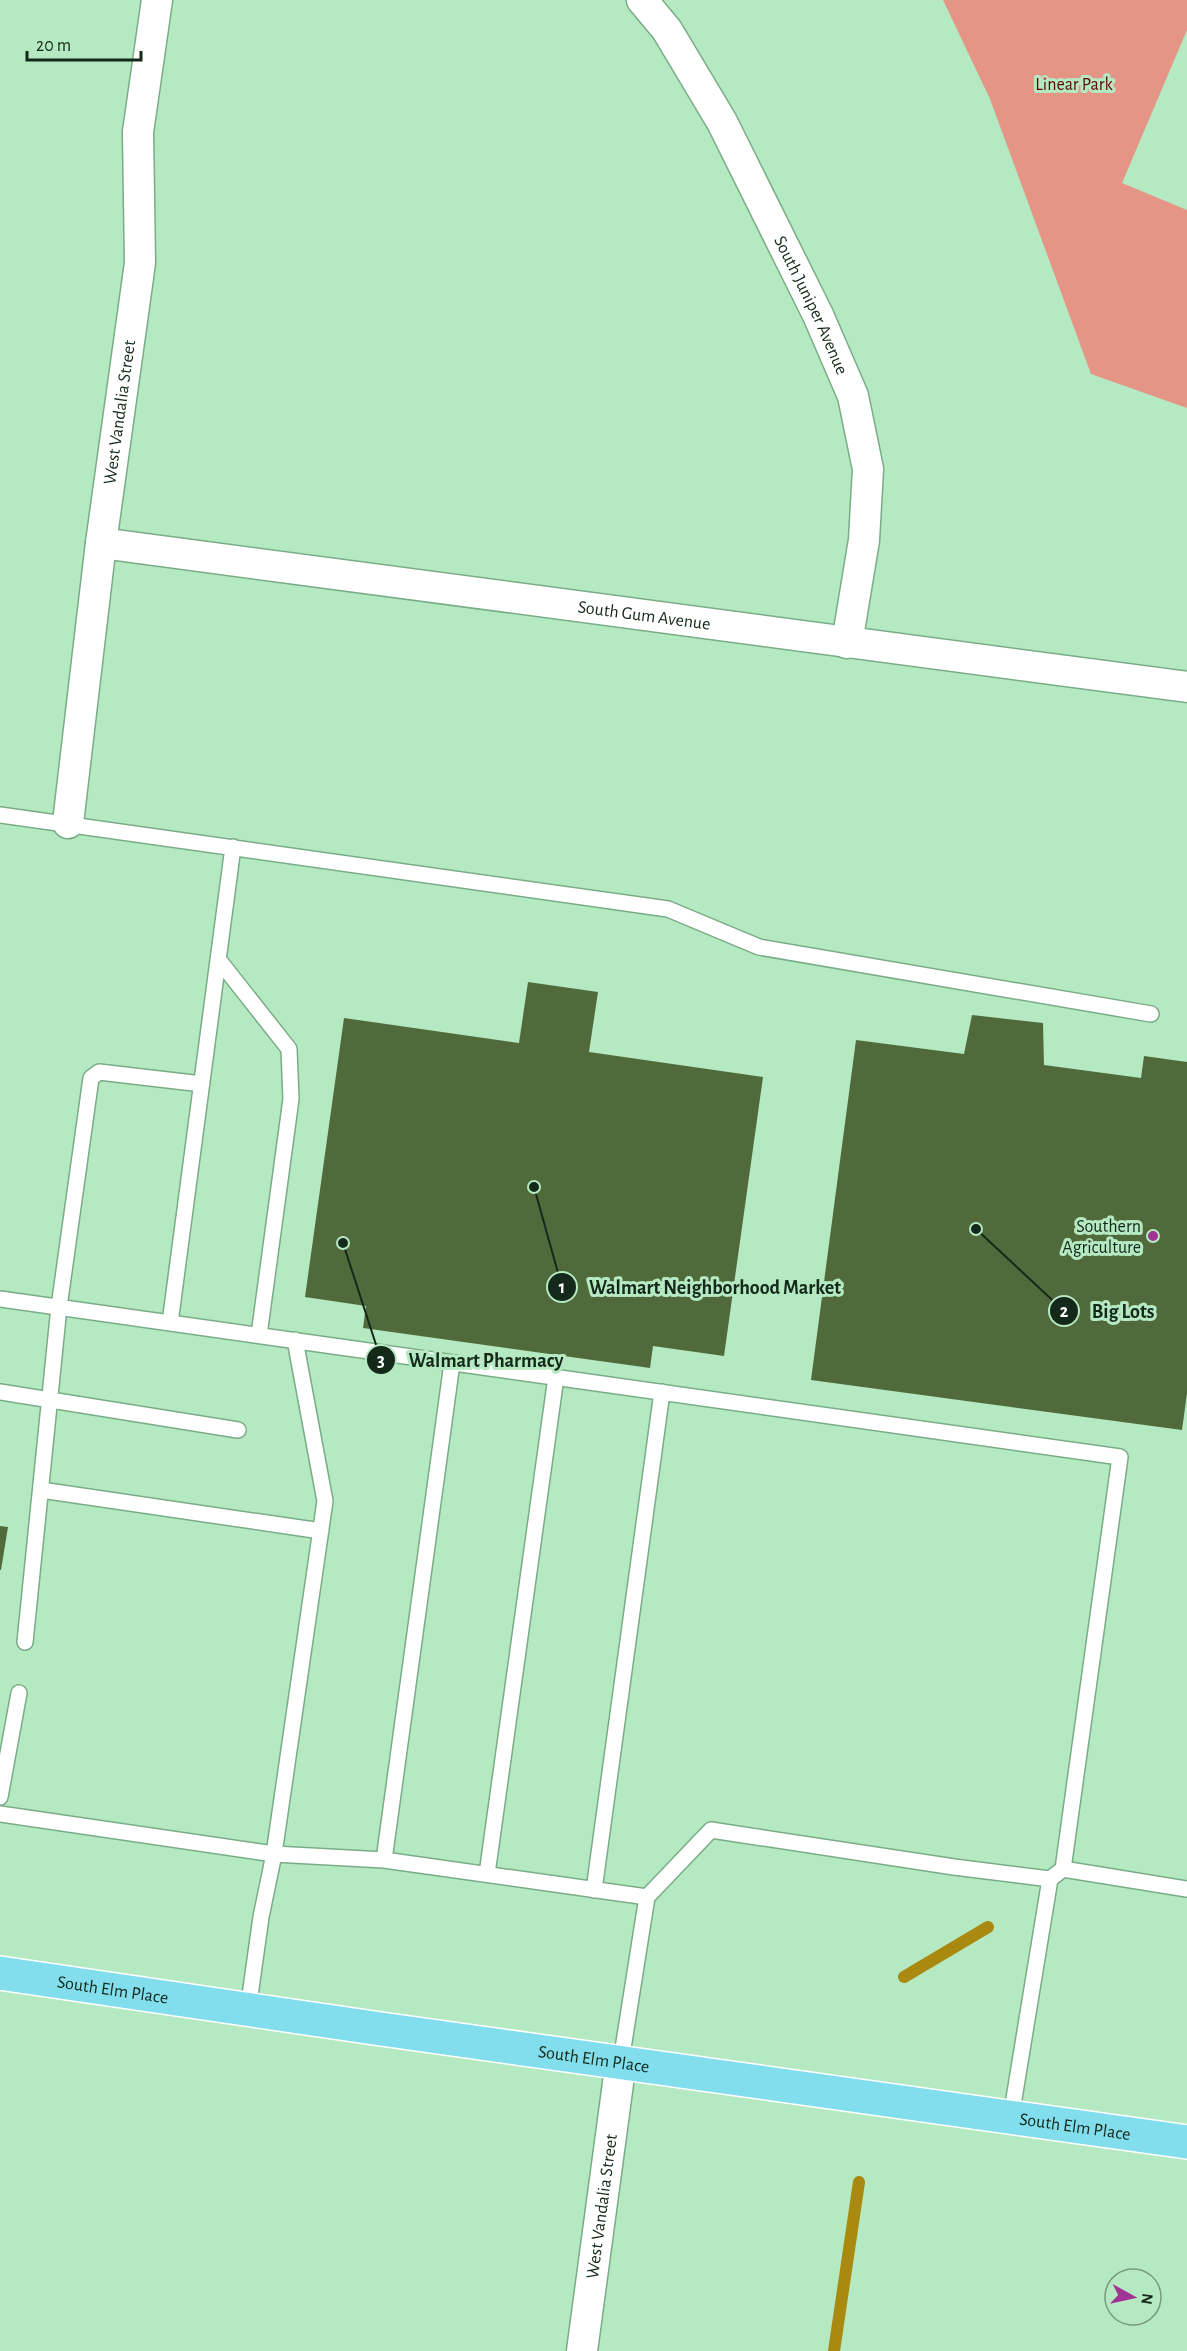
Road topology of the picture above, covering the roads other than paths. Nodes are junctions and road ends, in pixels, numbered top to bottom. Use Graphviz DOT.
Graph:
graph roads {
  1 [pos="157,0"];
  2 [pos="642,0"];
  3 [pos="101,543"];
  4 [pos="848,643"];
  5 [pos="1187,687"];
  6 [pos="0,815"];
  7 [pos="68,823"];
  8 [pos="233,847"];
  9 [pos="218,959"];
  10 [pos="1151,1014"];
  11 [pos="202,1084"];
  12 [pos="0,1299"];
  13 [pos="59,1307"];
  14 [pos="170,1323"];
  15 [pos="259,1335"];
  16 [pos="295,1340"];
  17 [pos="452,1363"];
  18 [pos="556,1377"];
  19 [pos="0,1392"];
  20 [pos="662,1392"];
  21 [pos="50,1399"];
  22 [pos="238,1430"];
  23 [pos="41,1490"];
  24 [pos="321,1531"];
  25 [pos="25,1642"];
  26 [pos="19,1694"];
  27 [pos="0,1797"];
  28 [pos="0,1814"];
  29 [pos="274,1854"];
  30 [pos="384,1860"];
  31 [pos="1063,1869"];
  32 [pos="487,1874"];
  33 [pos="1050,1879"];
  34 [pos="1187,1889"];
  35 [pos="594,1890"];
  36 [pos="647,1897"];
  37 [pos="0,1973"];
  38 [pos="248,2010"];
  39 [pos="621,2061"];
  40 [pos="1011,2117"];
  41 [pos="1187,2142"];
  42 [pos="582,2351"];
  1 -- 3 [label="street, West Vandalia Street"];
  2 -- 4 [label="street, South Juniper Avenue"];
  3 -- 4 [label="street, South Gum Avenue"];
  3 -- 7 [label="street, West Vandalia Street"];
  4 -- 5 [label="street, South Gum Avenue"];
  6 -- 7 [label="lane"];
  7 -- 8 [label="lane"];
  8 -- 9 [label="lane"];
  8 -- 10 [label="lane"];
  9 -- 11 [label="lane"];
  9 -- 15 [label="lane"];
  11 -- 13 [label="lane"];
  11 -- 14 [label="lane"];
  12 -- 13 [label="lane"];
  13 -- 14 [label="lane"];
  13 -- 21 [label="lane"];
  14 -- 15 [label="lane"];
  15 -- 16 [label="lane"];
  16 -- 17 [label="lane"];
  16 -- 24 [label="lane"];
  17 -- 18 [label="lane"];
  17 -- 30 [label="lane"];
  18 -- 20 [label="lane"];
  18 -- 32 [label="lane"];
  19 -- 21 [label="lane"];
  20 -- 31 [label="lane"];
  20 -- 35 [label="lane"];
  21 -- 22 [label="lane"];
  21 -- 23 [label="lane"];
  23 -- 24 [label="lane"];
  23 -- 25 [label="lane"];
  24 -- 29 [label="lane"];
  26 -- 27 [label="lane"];
  28 -- 29 [label="lane"];
  29 -- 30 [label="lane"];
  29 -- 38 [label="lane"];
  30 -- 32 [label="lane"];
  31 -- 33 [label="lane"];
  31 -- 34 [label="lane"];
  32 -- 35 [label="lane"];
  33 -- 36 [label="lane"];
  33 -- 40 [label="lane"];
  35 -- 36 [label="lane"];
  36 -- 39 [label="lane"];
  37 -- 38 [label="main road, South Elm Place"];
  38 -- 39 [label="main road, South Elm Place"];
  39 -- 40 [label="main road, South Elm Place"];
  39 -- 42 [label="street, West Vandalia Street"];
  40 -- 41 [label="main road, South Elm Place"];
}
